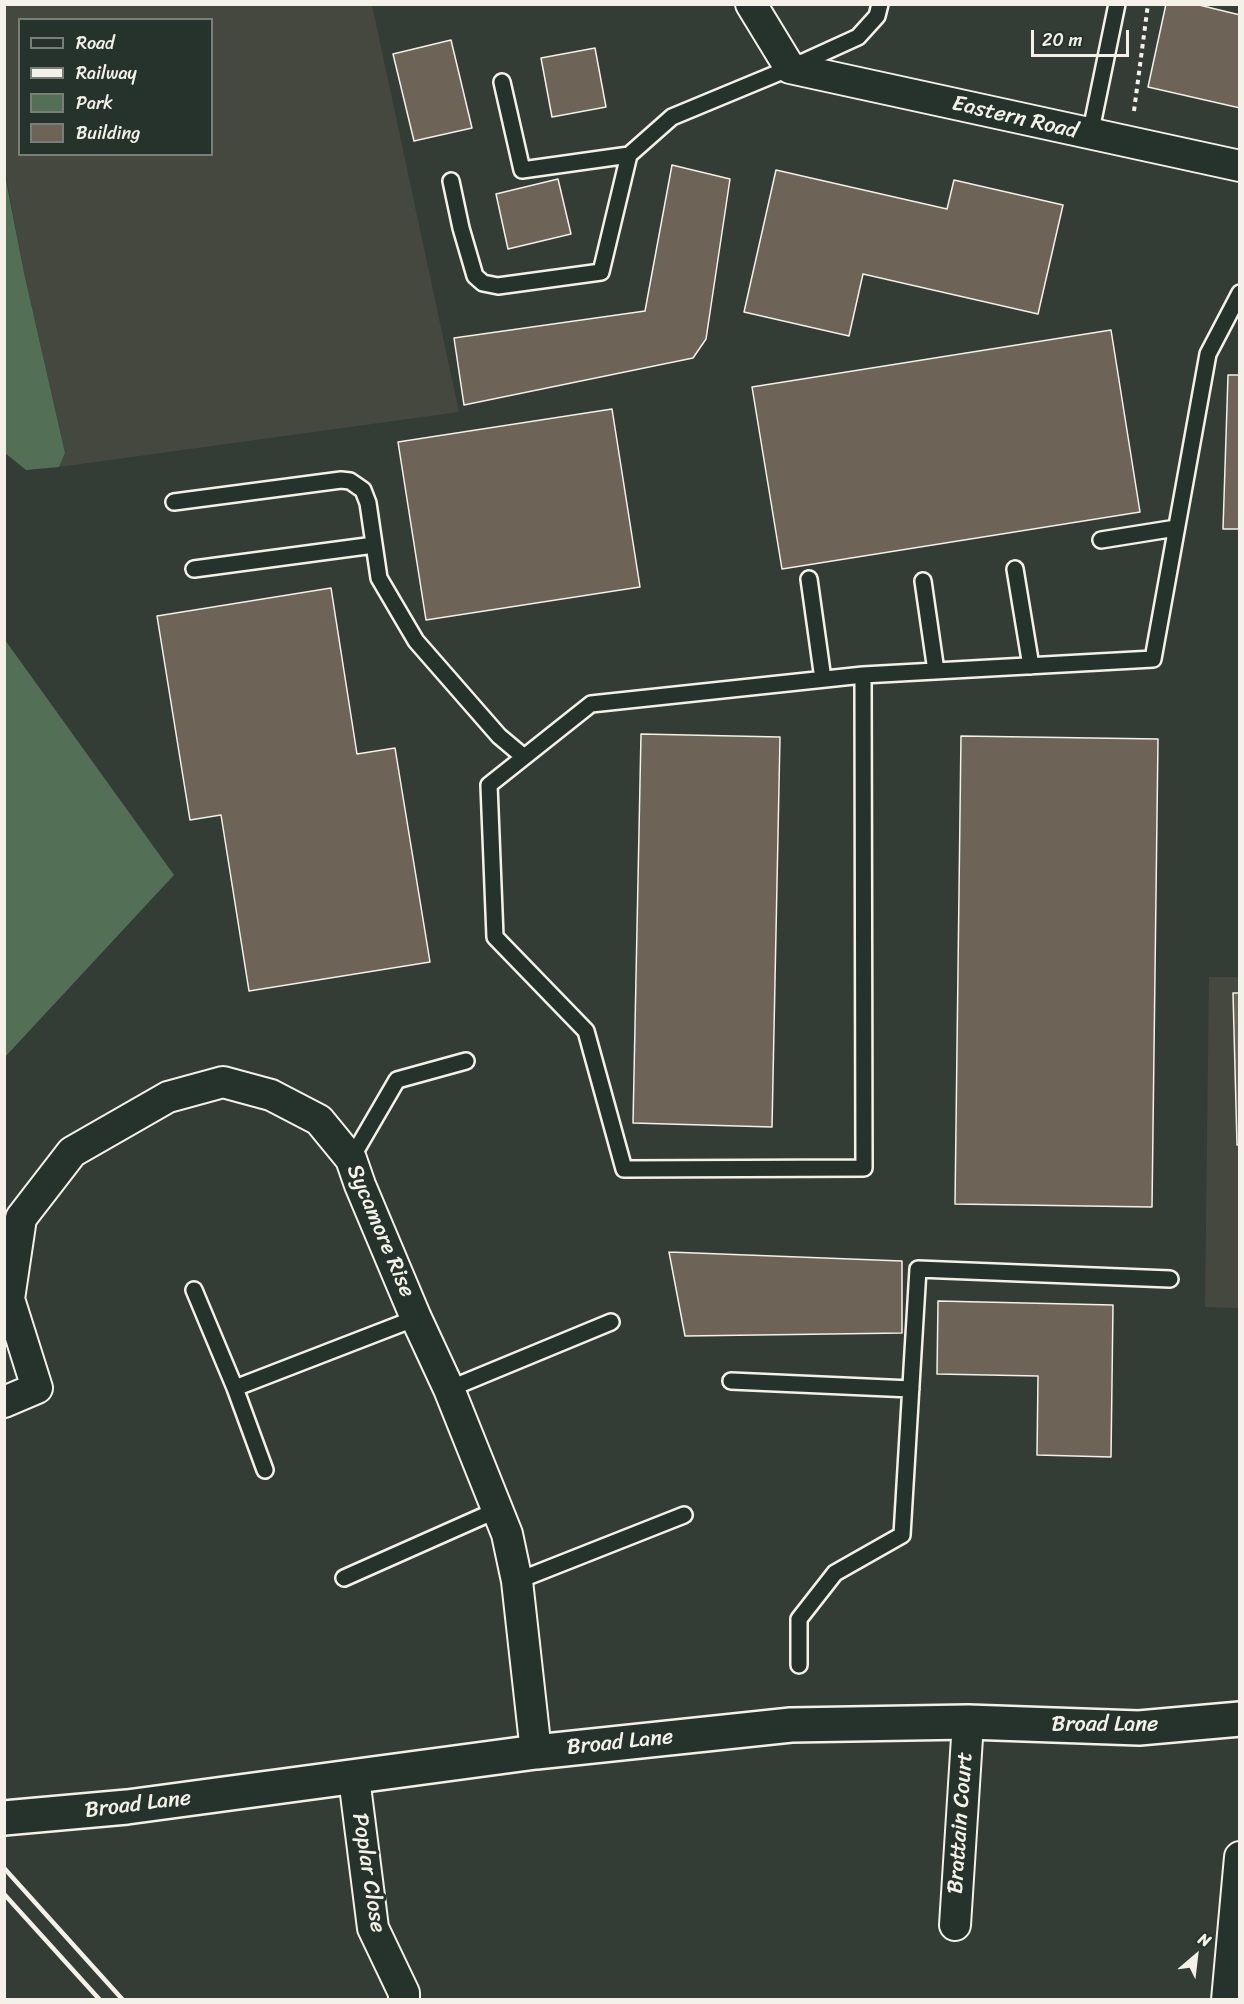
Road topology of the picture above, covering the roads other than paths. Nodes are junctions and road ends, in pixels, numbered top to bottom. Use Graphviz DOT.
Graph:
graph roads {
  1 [pos="752,4"];
  2 [pos="880,4"];
  3 [pos="1117,4"];
  4 [pos="790,68"];
  5 [pos="502,82"];
  6 [pos="1090,135"];
  7 [pos="629,155"];
  8 [pos="1239,166"];
  9 [pos="451,180"];
  10 [pos="1239,293"];
  11 [pos="174,502"];
  12 [pos="1176,528"];
  13 [pos="1101,540"];
  14 [pos="374,545"];
  15 [pos="194,568"];
  16 [pos="1015,569"];
  17 [pos="809,579"];
  18 [pos="923,581"];
  19 [pos="1031,666"];
  20 [pos="936,671"];
  21 [pos="863,675"];
  22 [pos="823,680"];
  23 [pos="524,757"];
  24 [pos="466,1061"];
  25 [pos="351,1159"];
  26 [pos="1170,1279"];
  27 [pos="194,1290"];
  28 [pos="416,1318"];
  29 [pos="611,1322"];
  30 [pos="731,1381"];
  31 [pos="235,1388"];
  32 [pos="449,1389"];
  33 [pos="911,1389"];
  34 [pos="4,1402"];
  35 [pos="265,1470"];
  36 [pos="497,1510"];
  37 [pos="684,1515"];
  38 [pos="344,1578"];
  39 [pos="517,1581"];
  40 [pos="799,1665"];
  41 [pos="1239,1719"];
  42 [pos="968,1722"];
  43 [pos="536,1752"];
  44 [pos="354,1778"];
  45 [pos="4,1818"];
  46 [pos="1239,1857"];
  47 [pos="955,1925"];
  48 [pos="404,2000"];
  49 [pos="1227,2000"];
  1 -- 4 [label="street"];
  2 -- 4 [label="lane"];
  3 -- 6 [label="lane"];
  4 -- 6 [label="street, Eastern Road"];
  4 -- 7 [label="lane"];
  5 -- 7 [label="lane"];
  6 -- 8 [label="street, Eastern Road"];
  7 -- 9 [label="lane"];
  10 -- 12 [label="lane"];
  11 -- 14 [label="lane"];
  12 -- 13 [label="lane"];
  12 -- 19 [label="lane"];
  14 -- 15 [label="lane"];
  14 -- 23 [label="lane"];
  16 -- 19 [label="lane"];
  17 -- 22 [label="lane"];
  18 -- 20 [label="lane"];
  19 -- 20 [label="lane"];
  20 -- 21 [label="lane"];
  21 -- 22 [label="lane"];
  21 -- 23 [label="lane"];
  22 -- 23 [label="lane"];
  24 -- 25 [label="lane"];
  25 -- 28 [label="street, Sycamore Rise"];
  25 -- 34 [label="street, Sycamore Rise"];
  26 -- 33 [label="lane"];
  27 -- 31 [label="lane"];
  28 -- 31 [label="lane"];
  28 -- 32 [label="street, Sycamore Rise"];
  29 -- 32 [label="lane"];
  30 -- 33 [label="lane"];
  31 -- 35 [label="lane"];
  32 -- 36 [label="street, Sycamore Rise"];
  33 -- 40 [label="lane"];
  36 -- 38 [label="lane"];
  36 -- 39 [label="street, Sycamore Rise"];
  37 -- 39 [label="lane"];
  39 -- 43 [label="street, Sycamore Rise"];
  41 -- 42 [label="street, Broad Lane"];
  42 -- 43 [label="street, Broad Lane"];
  42 -- 47 [label="street, Brattain Court"];
  43 -- 44 [label="street, Broad Lane"];
  44 -- 45 [label="street, Broad Lane"];
  44 -- 48 [label="street, Poplar Close"];
  46 -- 49 [label="street"];
}
